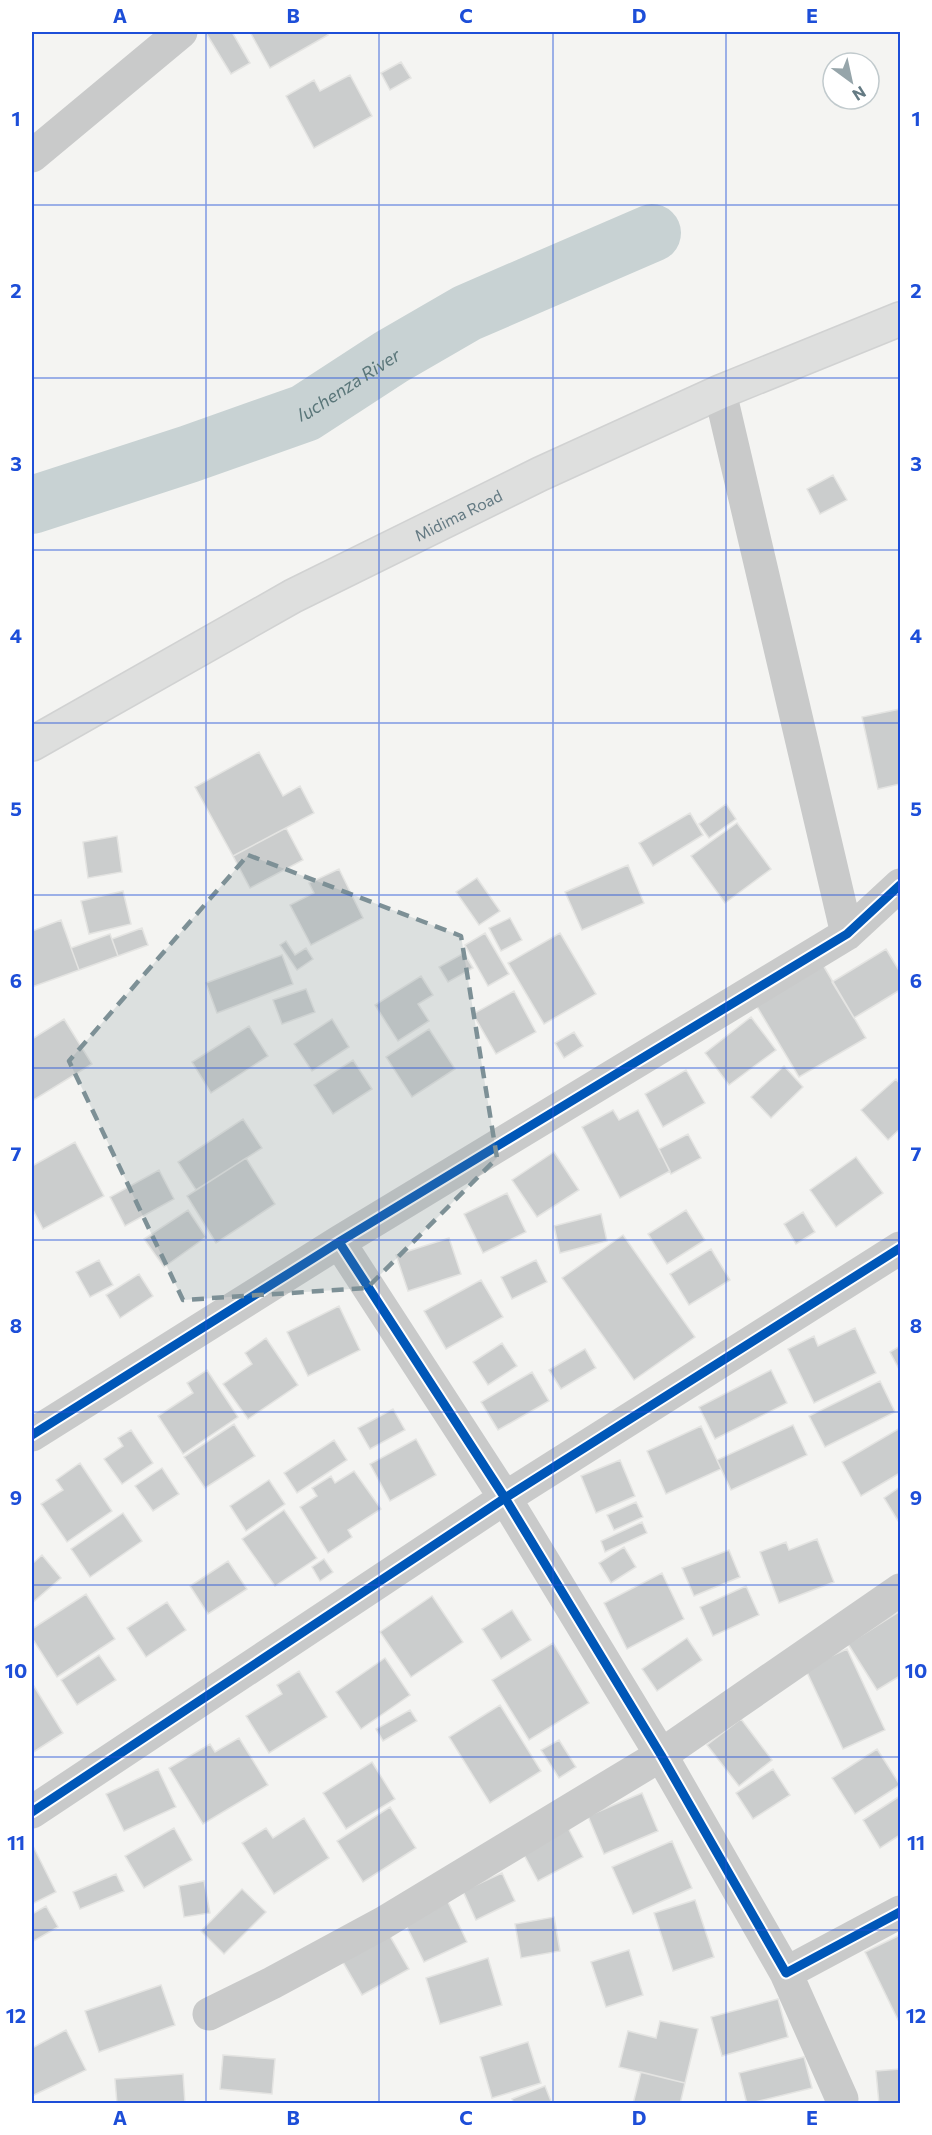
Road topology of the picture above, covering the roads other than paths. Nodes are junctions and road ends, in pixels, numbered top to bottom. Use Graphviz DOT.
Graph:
graph roads {
  1 [pos="181,32"];
  2 [pos="32,156"];
  3 [pos="900,319"];
  4 [pos="720,392"];
  5 [pos="32,744"];
  6 [pos="900,885"];
  7 [pos="847,934"];
  8 [pos="339,1242"];
  9 [pos="900,1248"];
  10 [pos="32,1435"];
  11 [pos="505,1498"];
  12 [pos="900,1590"];
  13 [pos="661,1755"];
  14 [pos="32,1812"];
  15 [pos="900,1912"];
  16 [pos="786,1973"];
  17 [pos="209,2014"];
  18 [pos="842,2099"];
  1 -- 2 [label="street"];
  3 -- 4 [label="main road, Midima Road"];
  4 -- 5 [label="main road, Midima Road"];
  4 -- 7 [label="street"];
  6 -- 7 [label="street"];
  7 -- 8 [label="street"];
  8 -- 10 [label="street"];
  8 -- 11 [label="street"];
  9 -- 11 [label="street"];
  11 -- 13 [label="street"];
  11 -- 14 [label="street"];
  12 -- 13 [label="street"];
  13 -- 16 [label="street"];
  13 -- 17 [label="street"];
  15 -- 16 [label="street"];
  16 -- 18 [label="street"];
}
